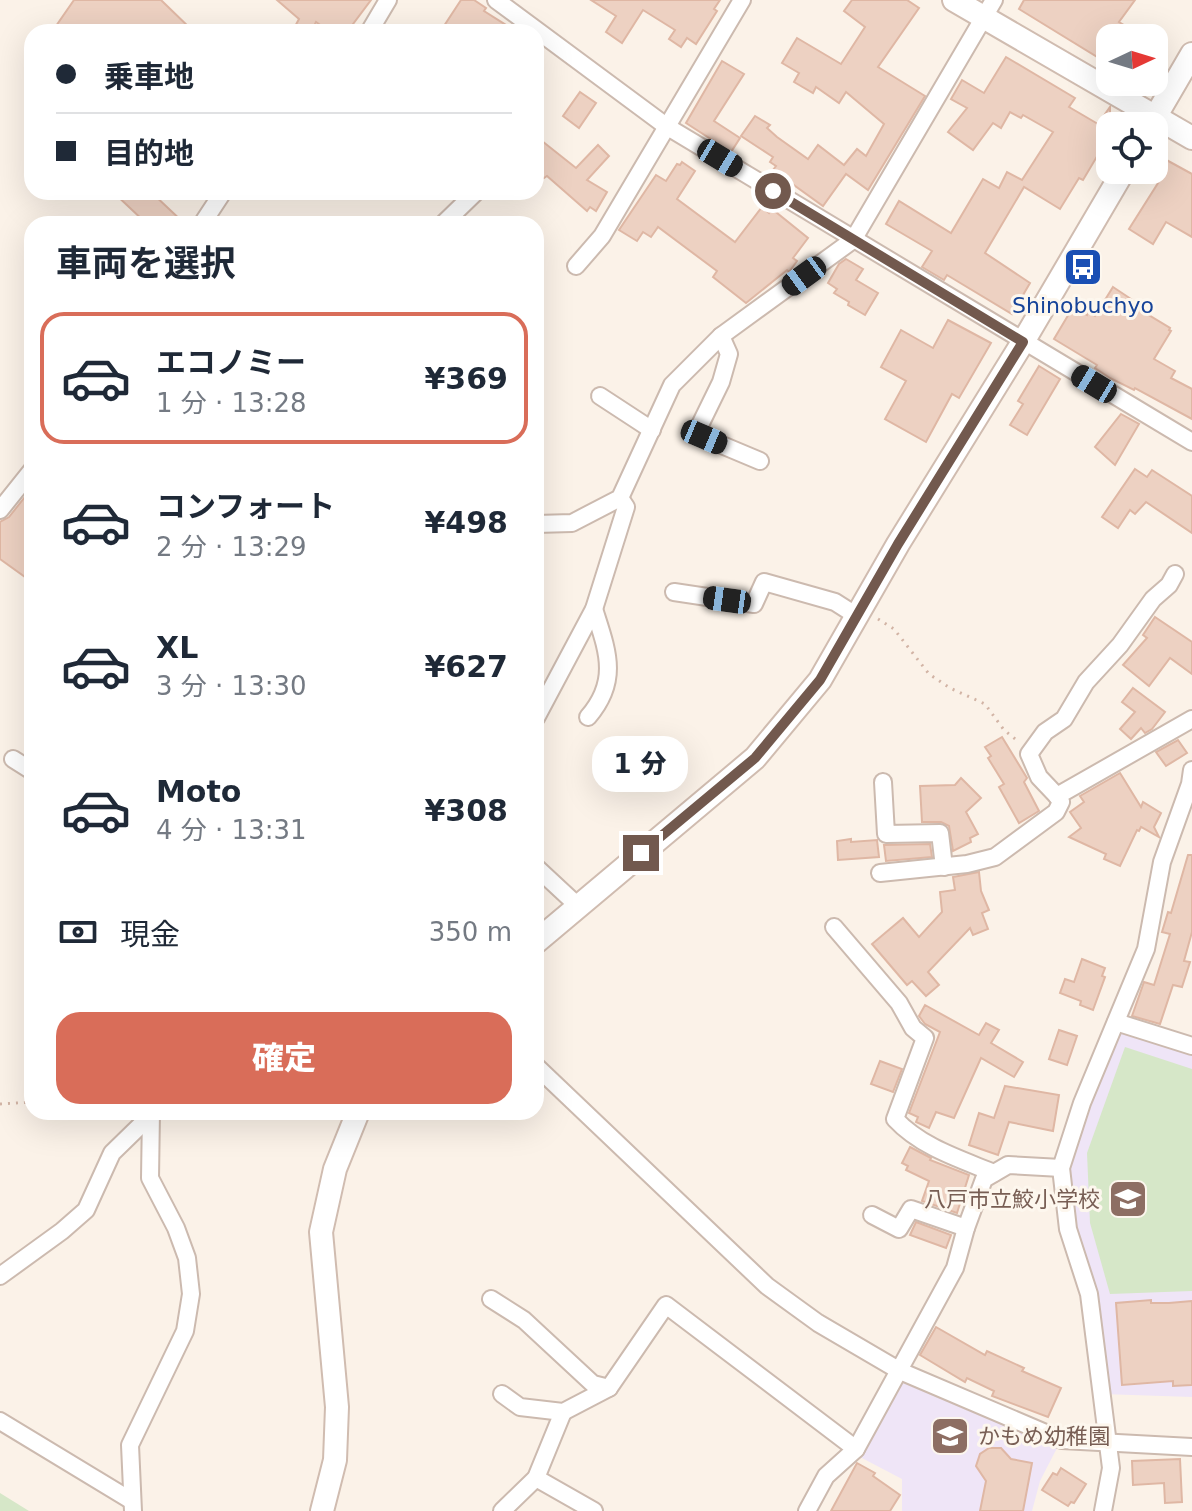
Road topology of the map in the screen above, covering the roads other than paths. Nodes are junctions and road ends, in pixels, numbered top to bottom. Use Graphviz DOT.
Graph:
graph roads {
  1 [pos="388,0"];
  2 [pos="496,0"];
  3 [pos="742,0"];
  4 [pos="954,0"];
  5 [pos="989,9"];
  6 [pos="374,24"];
  7 [pos="528,24"];
  8 [pos="544,36"];
  9 [pos="1192,54"];
  10 [pos="1138,112"];
  11 [pos="1159,112"];
  12 [pos="666,126"];
  13 [pos="1168,128"];
  14 [pos="1192,138"];
  15 [pos="1116,184"];
  16 [pos="468,200"];
  17 [pos="451,216"];
  18 [pos="853,240"];
  19 [pos="576,266"];
  20 [pos="721,336"];
  21 [pos="1023,342"];
  22 [pos="600,396"];
  23 [pos="652,430"];
  24 [pos="1192,442"];
  25 [pos="760,461"];
  26 [pos="24,480"];
  27 [pos="620,498"];
  28 [pos="0,510"];
  29 [pos="544,524"];
  30 [pos="1175,574"];
  31 [pos="674,592"];
  32 [pos="594,609"];
  33 [pos="867,617"];
  34 [pos="544,698"];
  35 [pos="588,717"];
  36 [pos="1192,719"];
  37 [pos="13,759"];
  38 [pos="24,766"];
  39 [pos="1192,770"];
  40 [pos="883,782"];
  41 [pos="1057,796"];
  42 [pos="944,867"];
  43 [pos="880,873"];
  44 [pos="544,874"];
  45 [pos="578,906"];
  46 [pos="834,927"];
  47 [pos="544,935"];
  48 [pos="1116,1022"];
  49 [pos="1192,1046"];
  50 [pos="544,1074"];
  51 [pos="145,1120"];
  52 [pos="151,1120"];
  53 [pos="355,1120"];
  54 [pos="1061,1168"];
  55 [pos="994,1173"];
  56 [pos="872,1215"];
  57 [pos="966,1228"];
  58 [pos="0,1276"];
  59 [pos="491,1299"];
  60 [pos="900,1371"];
  61 [pos="609,1388"];
  62 [pos="502,1394"];
  63 [pos="563,1412"];
  64 [pos="0,1421"];
  65 [pos="1108,1443"];
  66 [pos="1192,1447"];
  67 [pos="856,1449"];
  68 [pos="536,1478"];
  69 [pos="133,1506"];
  70 [pos="322,1511"];
  71 [pos="502,1511"];
  72 [pos="594,1511"];
  73 [pos="807,1511"];
  74 [pos="1103,1511"];
  1 -- 6 [label="street"];
  2 -- 7 [label="street"];
  3 -- 12 [label="street"];
  4 -- 5 [label="street"];
  5 -- 10 [label="street"];
  5 -- 18 [label="street"];
  8 -- 12 [label="street"];
  9 -- 11 [label="street"];
  12 -- 18 [label="street"];
  12 -- 19 [label="street"];
  13 -- 14 [label="street"];
  15 -- 21 [label="street"];
  16 -- 17 [label="street"];
  18 -- 20 [label="street"];
  18 -- 21 [label="street"];
  20 -- 23 [label="street"];
  20 -- 25 [label="street"];
  21 -- 24 [label="street"];
  21 -- 33 [label="street"];
  22 -- 23 [label="street"];
  23 -- 27 [label="street"];
  26 -- 28 [label="street"];
  27 -- 29 [label="street"];
  27 -- 32 [label="street"];
  30 -- 41 [label="street"];
  31 -- 33 [label="street"];
  32 -- 34 [label="street"];
  32 -- 35 [label="street"];
  33 -- 45 [label="street"];
  36 -- 41 [label="street"];
  37 -- 38 [label="street"];
  39 -- 48 [label="street"];
  40 -- 42 [label="street"];
  41 -- 42 [label="street"];
  42 -- 43 [label="street"];
  44 -- 45 [label="street"];
  45 -- 47 [label="street"];
  46 -- 55 [label="street"];
  48 -- 49 [label="street"];
  48 -- 54 [label="street"];
  50 -- 60 [label="street"];
  51 -- 58 [label="street"];
  52 -- 69 [label="street"];
  53 -- 70 [label="street"];
  54 -- 55 [label="street"];
  54 -- 65 [label="street"];
  55 -- 57 [label="street"];
  56 -- 57 [label="street"];
  57 -- 60 [label="street"];
  59 -- 61 [label="street"];
  60 -- 65 [label="street"];
  60 -- 67 [label="street"];
  61 -- 63 [label="street"];
  61 -- 67 [label="street"];
  62 -- 63 [label="street"];
  63 -- 68 [label="street"];
  64 -- 69 [label="street"];
  65 -- 66 [label="street"];
  65 -- 74 [label="street"];
  67 -- 73 [label="street"];
  68 -- 71 [label="street"];
  68 -- 72 [label="street"];
}
